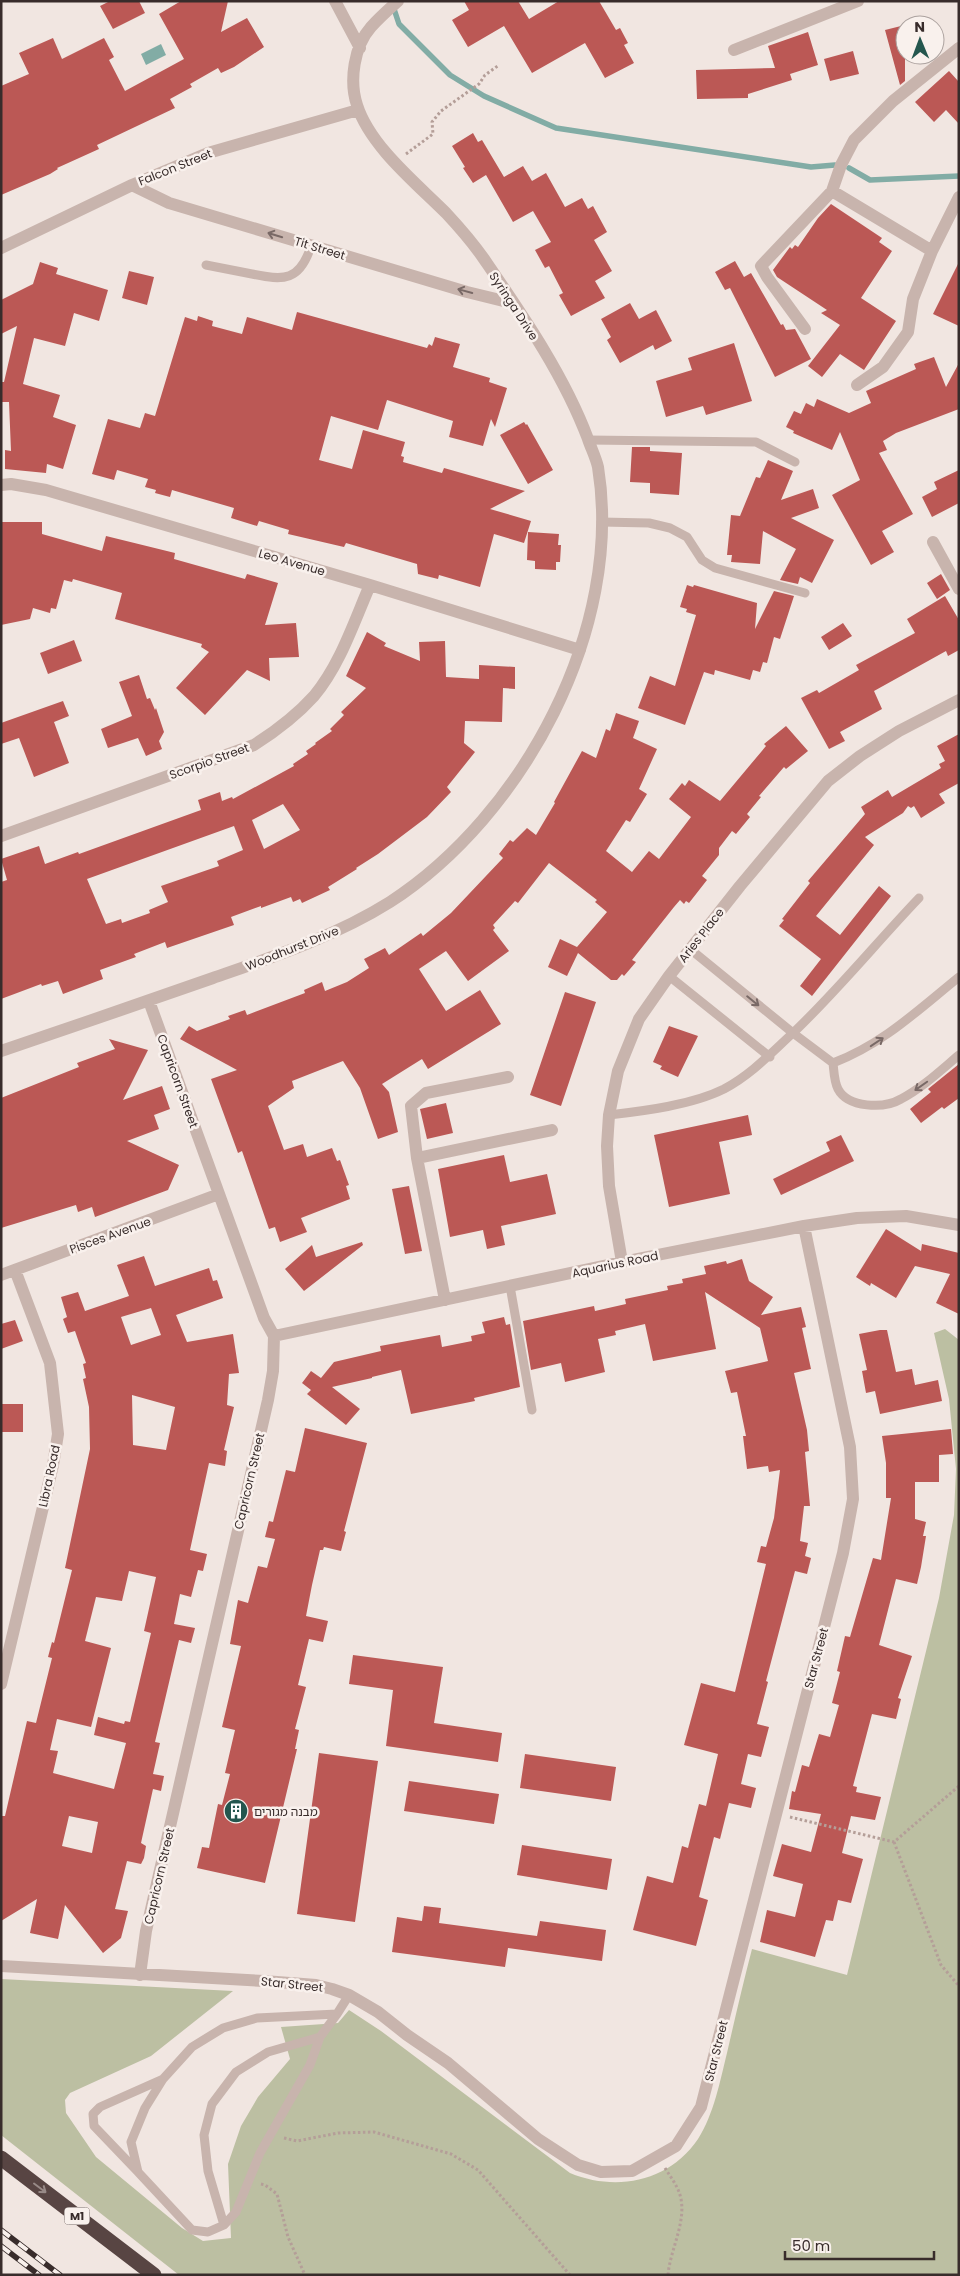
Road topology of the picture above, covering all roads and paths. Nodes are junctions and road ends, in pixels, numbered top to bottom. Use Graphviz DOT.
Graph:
graph roads {
  1 [pos="335,1"];
  2 [pos="398,1"];
  3 [pos="858,1"];
  4 [pos="360,48"];
  5 [pos="959,48"];
  6 [pos="734,50"];
  7 [pos="500,65"];
  8 [pos="358,110"];
  9 [pos="396,163"];
  10 [pos="132,185"];
  11 [pos="832,191"];
  12 [pos="958,199"];
  13 [pos="311,246"];
  14 [pos="1,248"];
  15 [pos="932,251"];
  16 [pos="206,265"];
  17 [pos="512,303"];
  18 [pos="804,328"];
  19 [pos="857,385"];
  20 [pos="588,440"];
  21 [pos="795,462"];
  22 [pos="1,485"];
  23 [pos="601,522"];
  24 [pos="933,542"];
  25 [pos="370,586"];
  26 [pos="959,589"];
  27 [pos="805,593"];
  28 [pos="580,650"];
  29 [pos="959,700"];
  30 [pos="1,836"];
  31 [pos="919,898"];
  32 [pos="690,949"];
  33 [pos="669,976"];
  34 [pos="959,977"];
  35 [pos="149,1000"];
  36 [pos="793,1033"];
  37 [pos="1,1051"];
  38 [pos="959,1055"];
  39 [pos="770,1057"];
  40 [pos="833,1062"];
  41 [pos="508,1077"];
  42 [pos="609,1115"];
  43 [pos="552,1130"];
  44 [pos="417,1158"];
  45 [pos="219,1194"];
  46 [pos="959,1225"];
  47 [pos="804,1226"];
  48 [pos="622,1262"];
  49 [pos="15,1270"];
  50 [pos="1,1274"];
  51 [pos="510,1286"];
  52 [pos="445,1300"];
  53 [pos="274,1336"];
  54 [pos="532,1410"];
  55 [pos="1,1684"];
  56 [pos="959,1786"];
  57 [pos="776,1813"];
  58 [pos="894,1842"];
  59 [pos="1,1966"];
  60 [pos="140,1975"];
  61 [pos="959,1986"];
  62 [pos="349,1995"];
  63 [pos="337,2014"];
  64 [pos="320,2037"];
  65 [pos="164,2079"];
  66 [pos="269,2135"];
  67 [pos="658,2157"];
  68 [pos="1,2158"];
  69 [pos="138,2172"];
  70 [pos="248,2182"];
  71 [pos="224,2225"];
  72 [pos="154,2275"];
  73 [pos="305,2275"];
  74 [pos="570,2275"];
  75 [pos="668,2275"];
  1 -- 4 [label="street"];
  2 -- 4 [label="street, Syringa Drive"];
  3 -- 6 [label="street"];
  4 -- 8 [label="street, Syringa Drive"];
  5 -- 11 [label="street"];
  7 -- 9 [label="path"];
  8 -- 9 [label="street, Syringa Drive"];
  8 -- 10 [label="street, Falcon Street"];
  9 -- 17 [label="street, Syringa Drive"];
  13 -- 10 [label="street, Tit Street, one-way"];
  10 -- 14 [label="street, Falcon Street"];
  11 -- 15 [label="street"];
  11 -- 18 [label="street"];
  12 -- 15 [label="street"];
  13 -- 16 [label="lane"];
  17 -- 13 [label="street, Tit Street, one-way"];
  15 -- 19 [label="street"];
  17 -- 20 [label="street, Syringa Drive"];
  20 -- 21 [label="lane"];
  20 -- 23 [label="street, Syringa Drive"];
  22 -- 25 [label="street, Leo Avenue"];
  23 -- 27 [label="lane"];
  23 -- 28 [label="street, Syringa Drive"];
  24 -- 26 [label="street"];
  25 -- 28 [label="street, Leo Avenue"];
  25 -- 30 [label="street, Scorpio Street"];
  28 -- 35 [label="street, Woodhurst Drive"];
  29 -- 32 [label="street, Aries Place"];
  31 -- 36 [label="lane"];
  32 -- 33 [label="street, Aries Place"];
  32 -- 36 [label="lane, one-way"];
  33 -- 39 [label="lane"];
  33 -- 42 [label="street, Aries Place"];
  40 -- 34 [label="lane, one-way"];
  35 -- 37 [label="street, Woodhurst Drive"];
  35 -- 45 [label="street, Capricorn Street"];
  36 -- 39 [label="lane"];
  36 -- 40 [label="lane"];
  38 -- 40 [label="lane, one-way"];
  39 -- 42 [label="lane"];
  41 -- 44 [label="street"];
  42 -- 48 [label="street, Aries Place"];
  43 -- 44 [label="street"];
  44 -- 52 [label="street"];
  45 -- 49 [label="street, Pisces Avenue"];
  45 -- 53 [label="street, Capricorn Street"];
  46 -- 47 [label="street, Aquarius Road"];
  47 -- 48 [label="street, Aquarius Road"];
  47 -- 57 [label="street, Star Street"];
  48 -- 51 [label="street, Aquarius Road"];
  49 -- 50 [label="street, Pisces Avenue"];
  49 -- 55 [label="street, Libra Road"];
  51 -- 52 [label="street, Aquarius Road"];
  51 -- 54 [label="lane"];
  52 -- 53 [label="street, Aquarius Road"];
  53 -- 60 [label="street, Capricorn Street"];
  56 -- 58 [label="path"];
  57 -- 58 [label="path"];
  57 -- 67 [label="street, Star Street"];
  58 -- 61 [label="path"];
  59 -- 60 [label="street, Star Street"];
  60 -- 62 [label="street, Star Street"];
  62 -- 63 [label="lane"];
  62 -- 67 [label="street, Star Street"];
  63 -- 64 [label="lane"];
  63 -- 65 [label="lane"];
  64 -- 66 [label="lane"];
  64 -- 71 [label="lane"];
  65 -- 69 [label="lane"];
  65 -- 69 [label="lane"];
  66 -- 70 [label="lane"];
  66 -- 74 [label="path"];
  67 -- 75 [label="path"];
  68 -- 72 [label="highway, M1, one-way"];
  69 -- 71 [label="lane"];
  70 -- 71 [label="lane"];
  70 -- 73 [label="path"];
}
